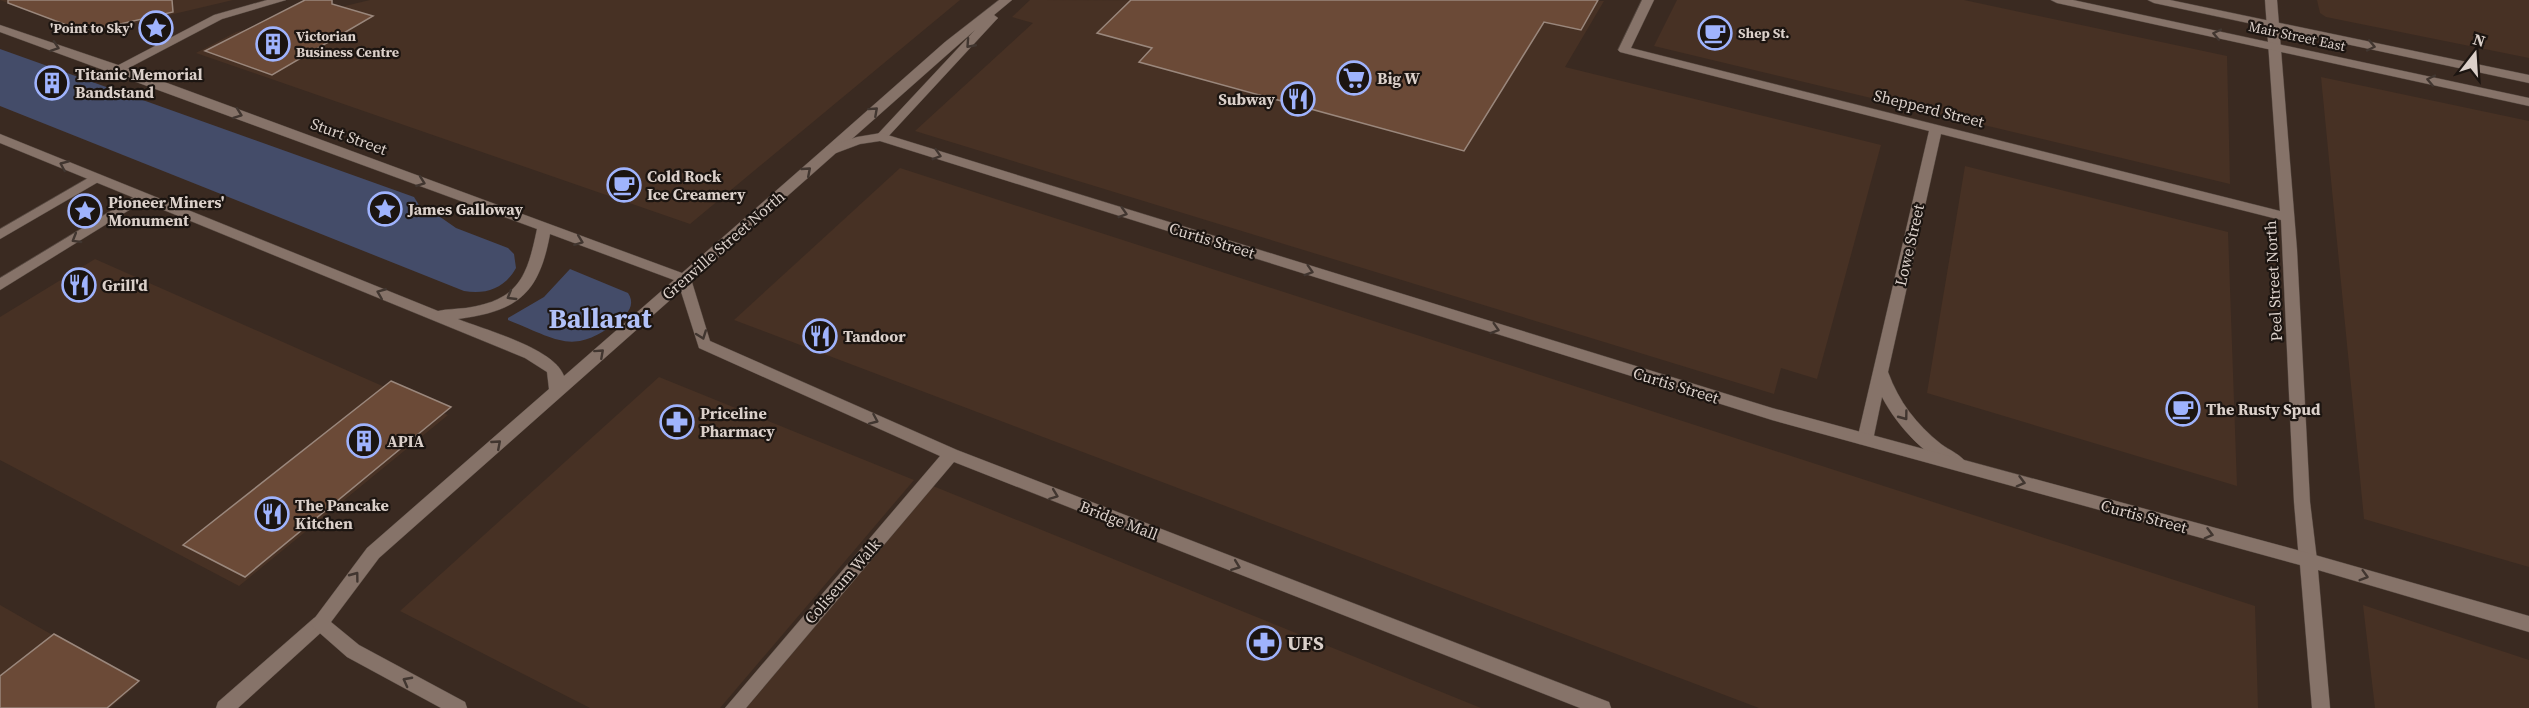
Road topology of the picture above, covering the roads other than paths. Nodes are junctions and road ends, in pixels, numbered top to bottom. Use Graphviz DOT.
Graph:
graph roads {
  1 [pos="280,0"];
  2 [pos="1007,0"];
  3 [pos="2057,0"];
  4 [pos="2154,0"];
  5 [pos="2271,0"];
  6 [pos="1643,1"];
  7 [pos="2273,24"];
  8 [pos="0,28"];
  9 [pos="2274,46"];
  10 [pos="117,69"];
  11 [pos="2529,80"];
  12 [pos="2529,102"];
  13 [pos="1936,127"];
  14 [pos="0,138"];
  15 [pos="881,138"];
  16 [pos="831,150"];
  17 [pos="95,178"];
  18 [pos="142,196"];
  19 [pos="2288,217"];
  20 [pos="544,228"];
  21 [pos="0,235"];
  22 [pos="684,279"];
  23 [pos="0,285"];
  24 [pos="435,315"];
  25 [pos="1881,364"];
  26 [pos="557,393"];
  27 [pos="1865,440"];
  28 [pos="951,454"];
  29 [pos="1964,467"];
  30 [pos="2308,560"];
  31 [pos="320,623"];
  32 [pos="2529,624"];
  33 [pos="225,708"];
  34 [pos="458,708"];
  35 [pos="734,708"];
  36 [pos="1602,708"];
  37 [pos="2320,708"];
  1 -- 10 [label="street"];
  2 -- 15 [label="street, Grenville Street North, one-way"];
  16 -- 2 [label="street, Grenville Street North, one-way"];
  9 -- 3 [label="street, Mair Street East, one-way"];
  4 -- 7 [label="street, Mair Street East"];
  5 -- 7 [label="street, Peel Street North"];
  6 -- 13 [label="street, Shepperd Street"];
  7 -- 9 [label="street, Peel Street North"];
  7 -- 11 [label="street, Mair Street East, one-way"];
  8 -- 10 [label="street, Sturt Street, one-way"];
  12 -- 9 [label="street, Mair Street East, one-way"];
  9 -- 19 [label="street, Peel Street North"];
  10 -- 20 [label="street, Sturt Street, one-way"];
  13 -- 19 [label="street, Shepperd Street"];
  13 -- 25 [label="street, Lowe Street"];
  17 -- 14 [label="street, one-way"];
  15 -- 16 [label="street, Curtis Street"];
  15 -- 27 [label="street, Curtis Street, one-way"];
  22 -- 16 [label="street, Grenville Street North, one-way"];
  17 -- 18 [label="street"];
  17 -- 21 [label="street"];
  18 -- 23 [label="street, one-way"];
  24 -- 18 [label="street, one-way"];
  19 -- 30 [label="street, Peel Street North"];
  20 -- 22 [label="street, Sturt Street, one-way"];
  20 -- 24 [label="street, one-way"];
  26 -- 22 [label="street, Grenville Street North, one-way"];
  22 -- 28 [label="street, Bridge Mall, one-way"];
  24 -- 26 [label="street"];
  25 -- 27 [label="street, Lowe Street"];
  25 -- 29 [label="street, Lowe Street, one-way"];
  31 -- 26 [label="street, Grenville Street North, one-way"];
  27 -- 29 [label="street, Curtis Street"];
  28 -- 35 [label="street, Coliseum Walk"];
  28 -- 36 [label="street, Bridge Mall, one-way"];
  29 -- 30 [label="street, Curtis Street, one-way"];
  30 -- 32 [label="street, Curtis Street, one-way"];
  30 -- 37 [label="street, Peel Street North"];
  31 -- 33 [label="street, Grenville Street North"];
  34 -- 31 [label="street, one-way"];
}
